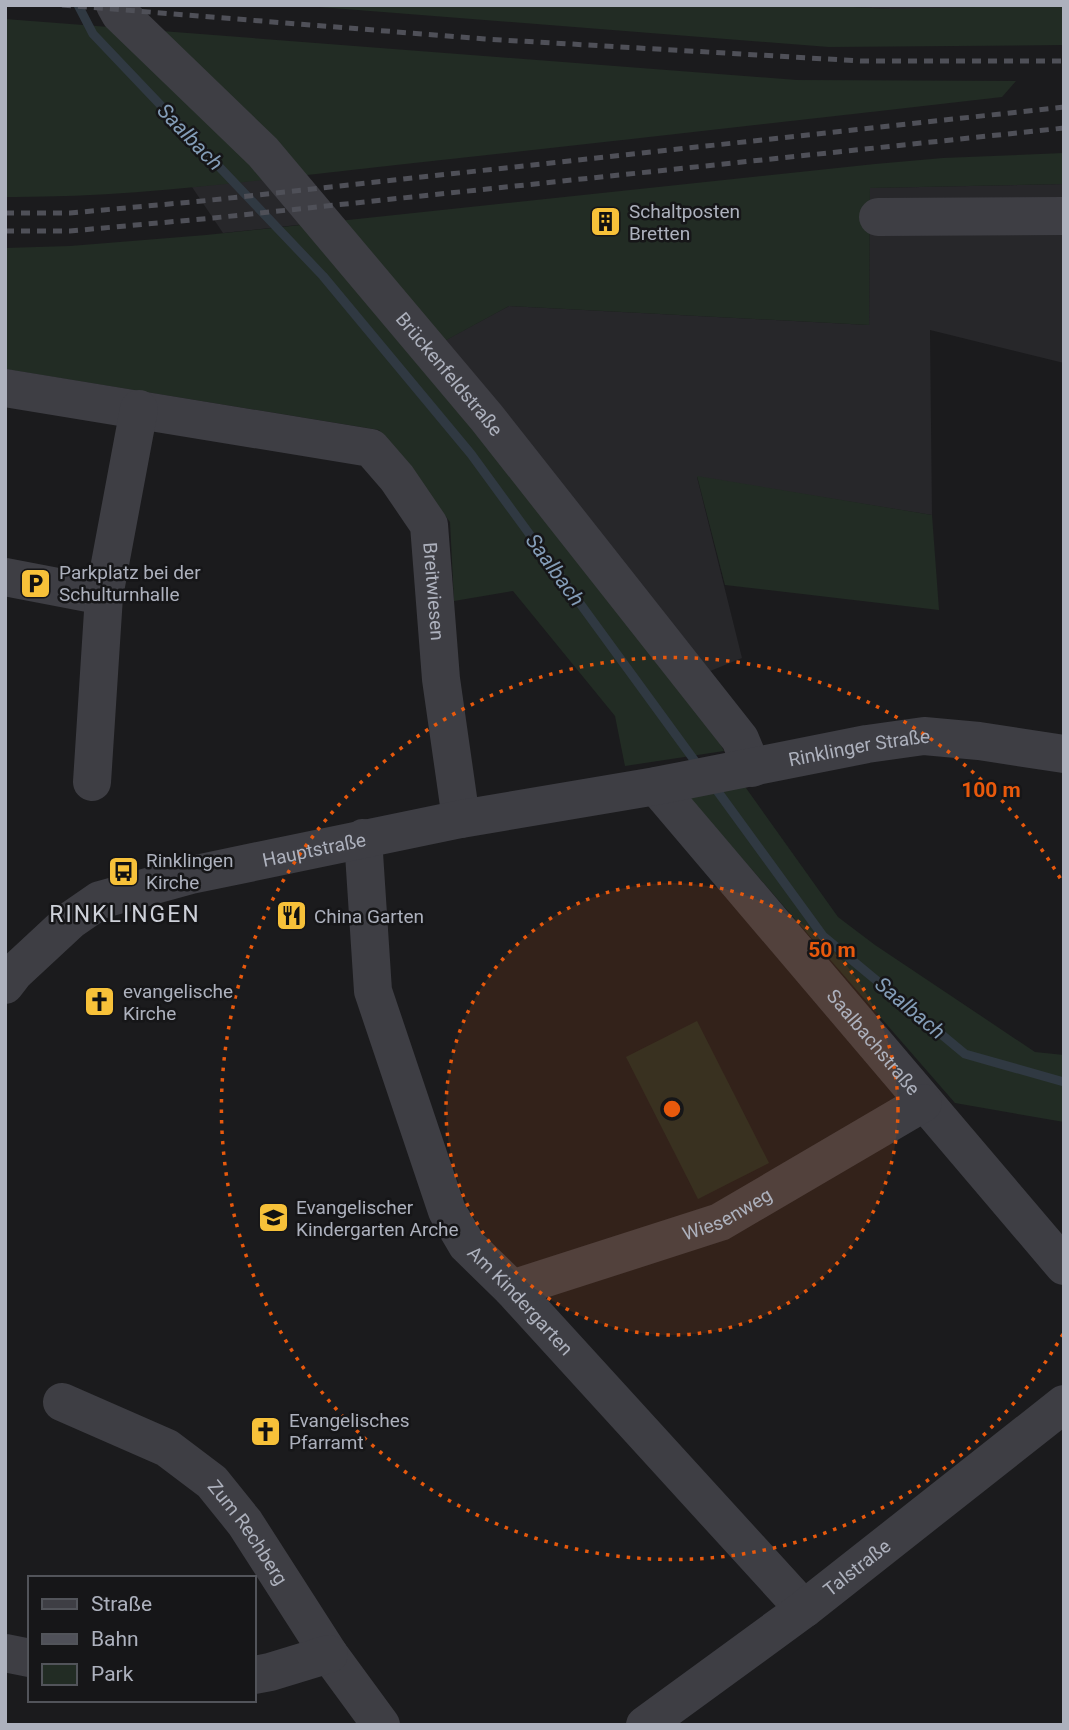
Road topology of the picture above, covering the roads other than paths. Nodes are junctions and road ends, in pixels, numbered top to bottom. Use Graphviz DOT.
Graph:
graph roads {
  1 [pos="115,5"];
  2 [pos="1064,216"];
  3 [pos="878,217"];
  4 [pos="5,388"];
  5 [pos="139,409"];
  6 [pos="5,577"];
  7 [pos="104,596"];
  8 [pos="1064,754"];
  9 [pos="743,770"];
  10 [pos="92,782"];
  11 [pos="662,785"];
  12 [pos="461,819"];
  13 [pos="363,838"];
  14 [pos="5,985"];
  15 [pos="923,1103"];
  16 [pos="1064,1266"];
  17 [pos="512,1289"];
  18 [pos="62,1402"];
  19 [pos="1064,1404"];
  20 [pos="804,1609"];
  21 [pos="5,1653"];
  22 [pos="330,1654"];
  23 [pos="28,1658"];
  24 [pos="256,1675"];
  25 [pos="381,1725"];
  26 [pos="645,1725"];
  1 -- 9 [label="street, Brückenfeldstraße"];
  2 -- 3 [label="street"];
  4 -- 5 [label="street, Breitwiesen"];
  5 -- 7 [label="street"];
  5 -- 12 [label="street, Breitwiesen"];
  6 -- 7 [label="street"];
  7 -- 10 [label="street"];
  8 -- 9 [label="street, Rinklinger Straße"];
  9 -- 11 [label="street, Rinklinger Straße"];
  11 -- 12 [label="street, Hauptstraße"];
  11 -- 15 [label="street, Saalbachstraße"];
  12 -- 13 [label="street, Hauptstraße"];
  13 -- 14 [label="street, Hauptstraße"];
  13 -- 17 [label="street, Am Kindergarten"];
  15 -- 16 [label="street, Saalbachstraße"];
  15 -- 17 [label="street, Wiesenweg"];
  17 -- 20 [label="street, Am Kindergarten"];
  18 -- 22 [label="street, Zum Rechberg"];
  19 -- 20 [label="street, Talstraße"];
  20 -- 26 [label="street, Talstraße"];
  21 -- 23 [label="street"];
  22 -- 24 [label="street"];
  22 -- 25 [label="street, Zum Rechberg"];
}
